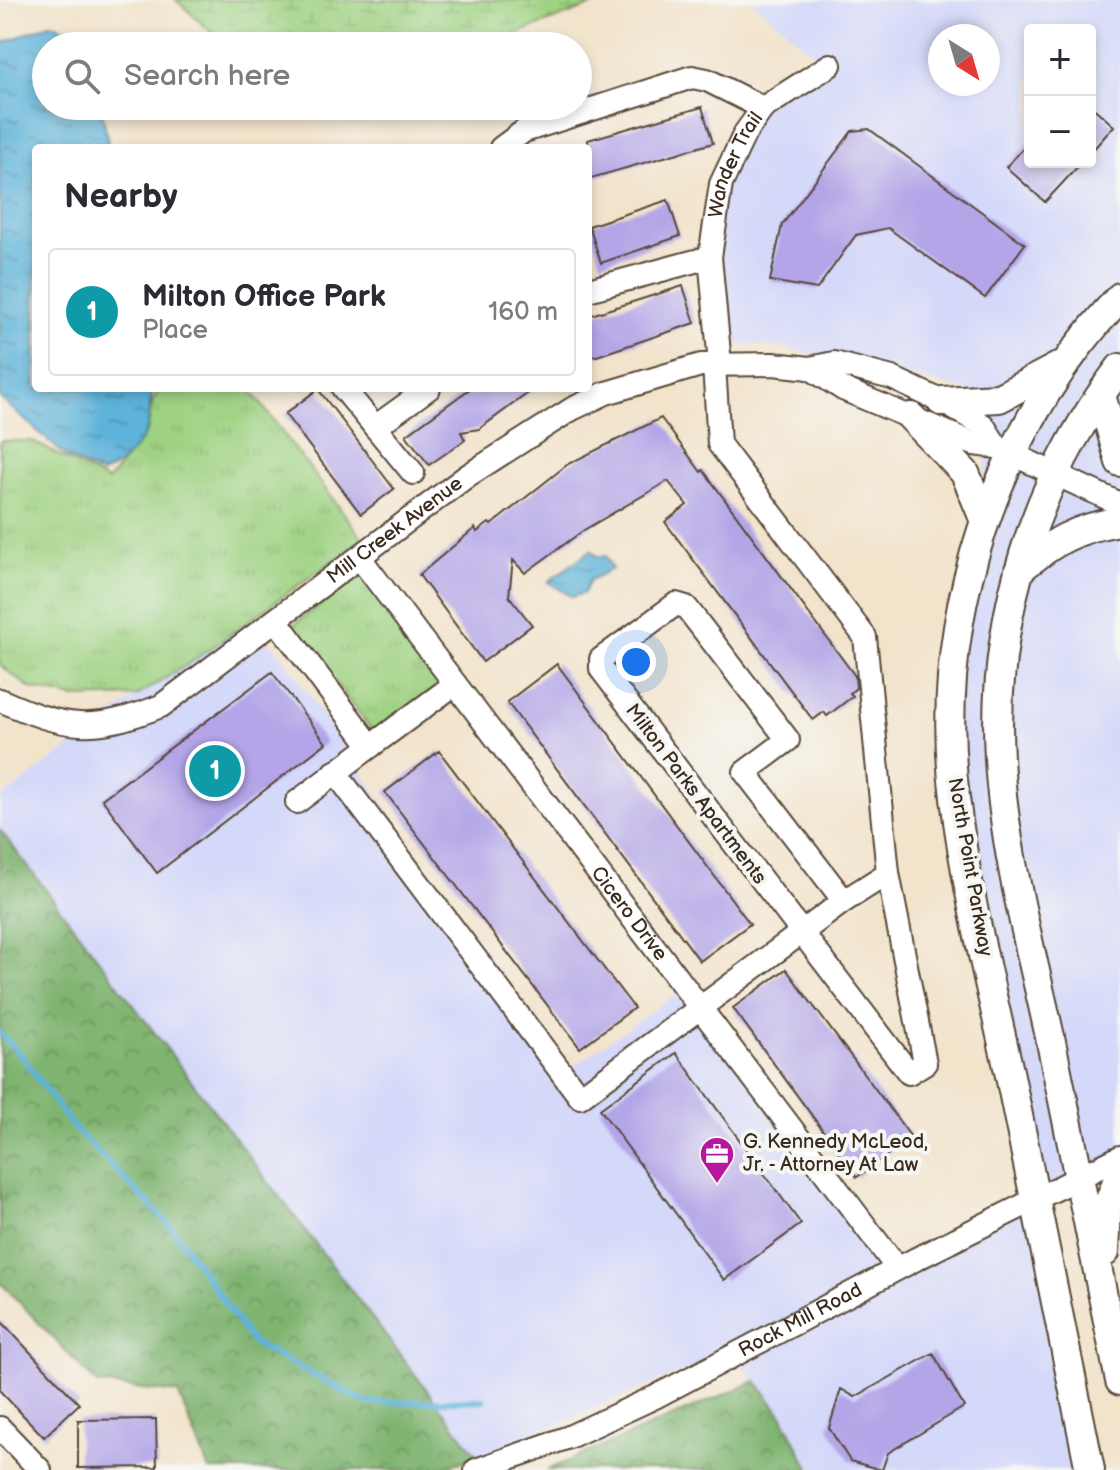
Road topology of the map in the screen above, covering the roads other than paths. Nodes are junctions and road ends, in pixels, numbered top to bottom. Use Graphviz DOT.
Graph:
graph roads {
  1 [pos="830,65"];
  2 [pos="763,108"];
  3 [pos="592,109"];
  4 [pos="558,120"];
  5 [pos="506,144"];
  6 [pos="710,257"];
  7 [pos="592,289"];
  8 [pos="1120,297"];
  9 [pos="1066,363"];
  10 [pos="717,364"];
  11 [pos="810,368"];
  12 [pos="1120,368"];
  13 [pos="346,392"];
  14 [pos="423,392"];
  15 [pos="1101,395"];
  16 [pos="941,401"];
  17 [pos="911,417"];
  18 [pos="375,427"];
  19 [pos="1004,451"];
  20 [pos="1120,462"];
  21 [pos="413,473"];
  22 [pos="1053,476"];
  23 [pos="1120,504"];
  24 [pos="985,521"];
  25 [pos="1120,521"];
  26 [pos="360,558"];
  27 [pos="1019,570"];
  28 [pos="276,620"];
  29 [pos="455,684"];
  30 [pos="0,700"];
  31 [pos="371,746"];
  32 [pos="335,772"];
  33 [pos="297,802"];
  34 [pos="888,873"];
  35 [pos="844,901"];
  36 [pos="802,932"];
  37 [pos="700,1008"];
  38 [pos="1120,1157"];
  39 [pos="1120,1173"];
  40 [pos="1080,1179"];
  41 [pos="1035,1202"];
  42 [pos="897,1268"];
  43 [pos="1103,1297"];
  44 [pos="1120,1381"];
  45 [pos="0,1428"];
  46 [pos="40,1470"];
  47 [pos="476,1470"];
  48 [pos="1090,1470"];
  1 -- 2 [label="street"];
  2 -- 3 [label="street, Wander Trail"];
  2 -- 6 [label="street, Wander Trail"];
  4 -- 5 [label="street, Wander Trail"];
  6 -- 7 [label="street"];
  6 -- 10 [label="street, Wander Trail"];
  8 -- 9 [label="street, North Point Parkway"];
  9 -- 16 [label="street"];
  9 -- 19 [label="street, North Point Parkway"];
  10 -- 11 [label="street, Mill Creek Avenue"];
  10 -- 26 [label="street, Mill Creek Avenue"];
  10 -- 34 [label="street, Milton Parks Apartments"];
  11 -- 16 [label="street, Mill Creek Avenue"];
  11 -- 17 [label="street, Mill Creek Avenue"];
  12 -- 15 [label="street"];
  13 -- 18 [label="street"];
  14 -- 18 [label="street"];
  15 -- 20 [label="street"];
  15 -- 22 [label="street"];
  16 -- 19 [label="street, Mill Creek Avenue"];
  17 -- 19 [label="street, Mill Creek Avenue"];
  17 -- 24 [label="street"];
  18 -- 21 [label="street"];
  19 -- 22 [label="street"];
  19 -- 24 [label="street, North Point Parkway"];
  22 -- 23 [label="street"];
  22 -- 27 [label="street"];
  24 -- 41 [label="street, North Point Parkway"];
  25 -- 27 [label="street"];
  26 -- 28 [label="street, Mill Creek Avenue"];
  26 -- 29 [label="street, Cicero Drive"];
  27 -- 40 [label="street"];
  28 -- 30 [label="street, Mill Creek Avenue"];
  28 -- 31 [label="street"];
  29 -- 31 [label="street"];
  29 -- 37 [label="street, Cicero Drive"];
  31 -- 32 [label="street"];
  32 -- 33 [label="street"];
  32 -- 37 [label="street"];
  34 -- 35 [label="street"];
  34 -- 36 [label="street, Milton Parks Apartments"];
  35 -- 36 [label="street"];
  35 -- 36 [label="street, Milton Parks Apartments"];
  36 -- 37 [label="street"];
  37 -- 42 [label="street, Cicero Drive"];
  38 -- 40 [label="street, Rock Mill Road"];
  39 -- 43 [label="street"];
  40 -- 41 [label="street, Rock Mill Road"];
  40 -- 43 [label="street"];
  41 -- 42 [label="street, Rock Mill Road"];
  41 -- 48 [label="street, North Point Parkway"];
  42 -- 47 [label="street, Rock Mill Road"];
  43 -- 44 [label="street"];
  45 -- 46 [label="street"];
}
